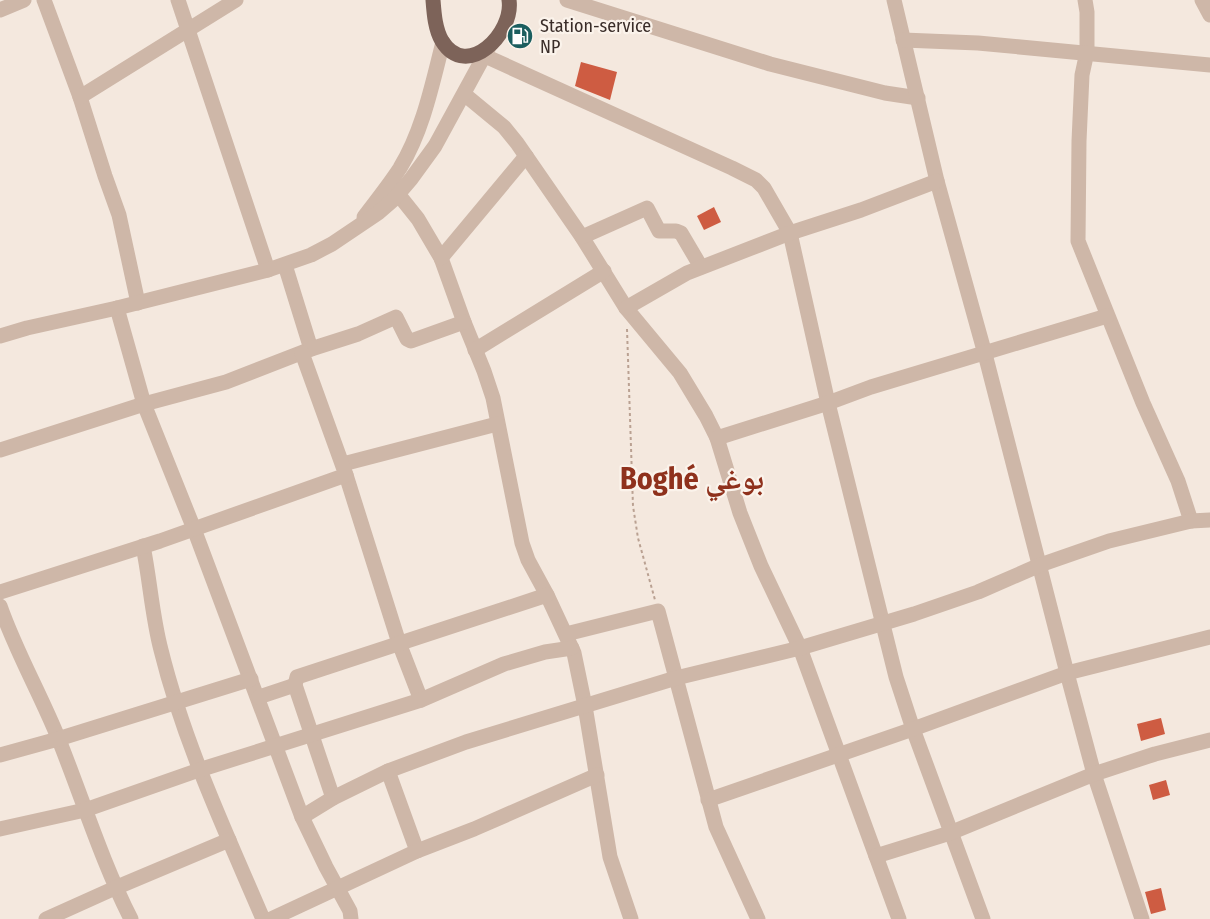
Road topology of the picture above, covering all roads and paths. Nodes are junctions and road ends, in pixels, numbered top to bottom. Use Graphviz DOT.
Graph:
graph roads {
  1 [pos="24,0"];
  2 [pos="44,0"];
  3 [pos="178,0"];
  4 [pos="236,0"];
  5 [pos="433,0"];
  6 [pos="567,0"];
  7 [pos="894,0"];
  8 [pos="1085,0"];
  9 [pos="1202,0"];
  10 [pos="512,2"];
  11 [pos="0,10"];
  12 [pos="1210,15"];
  13 [pos="186,30"];
  14 [pos="903,40"];
  15 [pos="442,42"];
  16 [pos="487,52"];
  17 [pos="1087,52"];
  18 [pos="1210,65"];
  19 [pos="464,94"];
  20 [pos="80,97"];
  21 [pos="918,98"];
  22 [pos="526,156"];
  23 [pos="937,181"];
  24 [pos="398,194"];
  25 [pos="355,228"];
  26 [pos="790,233"];
  27 [pos="582,237"];
  28 [pos="441,258"];
  29 [pos="285,265"];
  30 [pos="701,267"];
  31 [pos="268,270"];
  32 [pos="604,271"];
  33 [pos="138,303"];
  34 [pos="117,308"];
  35 [pos="626,308"];
  36 [pos="1107,316"];
  37 [pos="464,322"];
  38 [pos="0,336"];
  39 [pos="475,350"];
  40 [pos="307,351"];
  41 [pos="985,354"];
  42 [pos="828,403"];
  43 [pos="144,404"];
  44 [pos="497,424"];
  45 [pos="717,438"];
  46 [pos="0,450"];
  47 [pos="345,470"];
  48 [pos="1210,520"];
  49 [pos="1191,521"];
  50 [pos="194,529"];
  51 [pos="143,546"];
  52 [pos="1040,565"];
  53 [pos="0,592"];
  54 [pos="547,595"];
  55 [pos="0,606"];
  56 [pos="658,611"];
  57 [pos="881,623"];
  58 [pos="1210,637"];
  59 [pos="569,641"];
  60 [pos="399,643"];
  61 [pos="800,648"];
  62 [pos="1067,673"];
  63 [pos="676,678"];
  64 [pos="251,679"];
  65 [pos="295,685"];
  66 [pos="259,697"];
  67 [pos="420,700"];
  68 [pos="176,702"];
  69 [pos="585,706"];
  70 [pos="913,729"];
  71 [pos="311,735"];
  72 [pos="58,739"];
  73 [pos="1210,740"];
  74 [pos="275,746"];
  75 [pos="839,754"];
  76 [pos="0,755"];
  77 [pos="198,770"];
  78 [pos="388,771"];
  79 [pos="1095,774"];
  80 [pos="597,775"];
  81 [pos="333,798"];
  82 [pos="708,800"];
  83 [pos="85,810"];
  84 [pos="302,816"];
  85 [pos="0,829"];
  86 [pos="951,833"];
  87 [pos="229,840"];
  88 [pos="417,851"];
  89 [pos="876,856"];
  90 [pos="115,888"];
  91 [pos="337,888"];
  92 [pos="756,918"];
  93 [pos="46,919"];
  94 [pos="131,919"];
  95 [pos="263,919"];
  96 [pos="271,919"];
  97 [pos="351,919"];
  98 [pos="631,919"];
  99 [pos="899,919"];
  100 [pos="983,919"];
  101 [pos="1142,919"];
  1 -- 11 [label="street"];
  2 -- 20 [label="street"];
  3 -- 13 [label="street"];
  4 -- 13 [label="street"];
  5 -- 15 [label="main road"];
  6 -- 21 [label="street"];
  7 -- 14 [label="street"];
  8 -- 17 [label="street"];
  9 -- 12 [label="street"];
  10 -- 16 [label="main road"];
  13 -- 20 [label="street"];
  13 -- 31 [label="street"];
  14 -- 17 [label="street"];
  14 -- 21 [label="street"];
  15 -- 16 [label="main road"];
  15 -- 25 [label="street"];
  16 -- 19 [label="street"];
  16 -- 26 [label="street"];
  17 -- 18 [label="street"];
  17 -- 36 [label="street"];
  19 -- 22 [label="street"];
  19 -- 24 [label="street"];
  20 -- 33 [label="street"];
  21 -- 23 [label="street"];
  22 -- 27 [label="street"];
  22 -- 28 [label="street"];
  23 -- 26 [label="street"];
  23 -- 41 [label="street"];
  24 -- 25 [label="street"];
  24 -- 28 [label="street"];
  25 -- 29 [label="street"];
  26 -- 30 [label="street"];
  26 -- 42 [label="street"];
  27 -- 30 [label="street"];
  27 -- 32 [label="street"];
  28 -- 37 [label="street"];
  29 -- 31 [label="street"];
  29 -- 40 [label="street"];
  30 -- 35 [label="street"];
  31 -- 33 [label="street"];
  32 -- 35 [label="street"];
  32 -- 39 [label="street"];
  33 -- 34 [label="street"];
  34 -- 38 [label="street"];
  34 -- 43 [label="street"];
  35 -- 45 [label="street"];
  35 -- 56 [label="path"];
  36 -- 41 [label="street"];
  36 -- 49 [label="street"];
  37 -- 39 [label="street"];
  37 -- 40 [label="street"];
  39 -- 44 [label="street"];
  40 -- 43 [label="street"];
  40 -- 47 [label="street"];
  41 -- 42 [label="street"];
  41 -- 52 [label="street"];
  42 -- 45 [label="street"];
  42 -- 57 [label="street"];
  43 -- 46 [label="street"];
  43 -- 50 [label="street"];
  44 -- 47 [label="street"];
  44 -- 54 [label="street"];
  45 -- 61 [label="street"];
  47 -- 50 [label="street"];
  47 -- 60 [label="street"];
  48 -- 49 [label="street"];
  49 -- 52 [label="street"];
  50 -- 51 [label="street"];
  50 -- 64 [label="street"];
  51 -- 53 [label="street"];
  51 -- 68 [label="street"];
  52 -- 57 [label="street"];
  52 -- 62 [label="street"];
  54 -- 59 [label="street"];
  54 -- 60 [label="street"];
  55 -- 72 [label="street"];
  56 -- 59 [label="street"];
  56 -- 63 [label="street"];
  57 -- 61 [label="street"];
  57 -- 70 [label="street"];
  58 -- 62 [label="street"];
  59 -- 67 [label="street"];
  59 -- 69 [label="street"];
  60 -- 65 [label="street"];
  60 -- 67 [label="street"];
  61 -- 63 [label="street"];
  61 -- 75 [label="street"];
  62 -- 70 [label="street"];
  62 -- 79 [label="street"];
  63 -- 69 [label="street"];
  63 -- 82 [label="street"];
  64 -- 66 [label="street"];
  64 -- 68 [label="street"];
  65 -- 66 [label="street"];
  65 -- 71 [label="street"];
  66 -- 74 [label="street"];
  67 -- 71 [label="street"];
  68 -- 72 [label="street"];
  68 -- 77 [label="street"];
  69 -- 78 [label="street"];
  69 -- 80 [label="street"];
  70 -- 75 [label="street"];
  70 -- 86 [label="street"];
  71 -- 74 [label="street"];
  71 -- 81 [label="street"];
  72 -- 76 [label="street"];
  72 -- 83 [label="street"];
  73 -- 79 [label="street"];
  74 -- 77 [label="street"];
  74 -- 84 [label="street"];
  75 -- 82 [label="street"];
  75 -- 89 [label="street"];
  77 -- 83 [label="street"];
  77 -- 87 [label="street"];
  78 -- 81 [label="street"];
  78 -- 88 [label="street"];
  79 -- 86 [label="street"];
  79 -- 101 [label="street"];
  80 -- 88 [label="street"];
  80 -- 98 [label="street"];
  81 -- 84 [label="street"];
  82 -- 92 [label="street"];
  83 -- 85 [label="street"];
  83 -- 90 [label="street"];
  84 -- 91 [label="street"];
  86 -- 89 [label="street"];
  86 -- 100 [label="street"];
  87 -- 90 [label="street"];
  87 -- 95 [label="street"];
  88 -- 91 [label="street"];
  89 -- 99 [label="street"];
  90 -- 93 [label="street"];
  90 -- 94 [label="street"];
  91 -- 96 [label="street"];
  91 -- 97 [label="street"];
}
